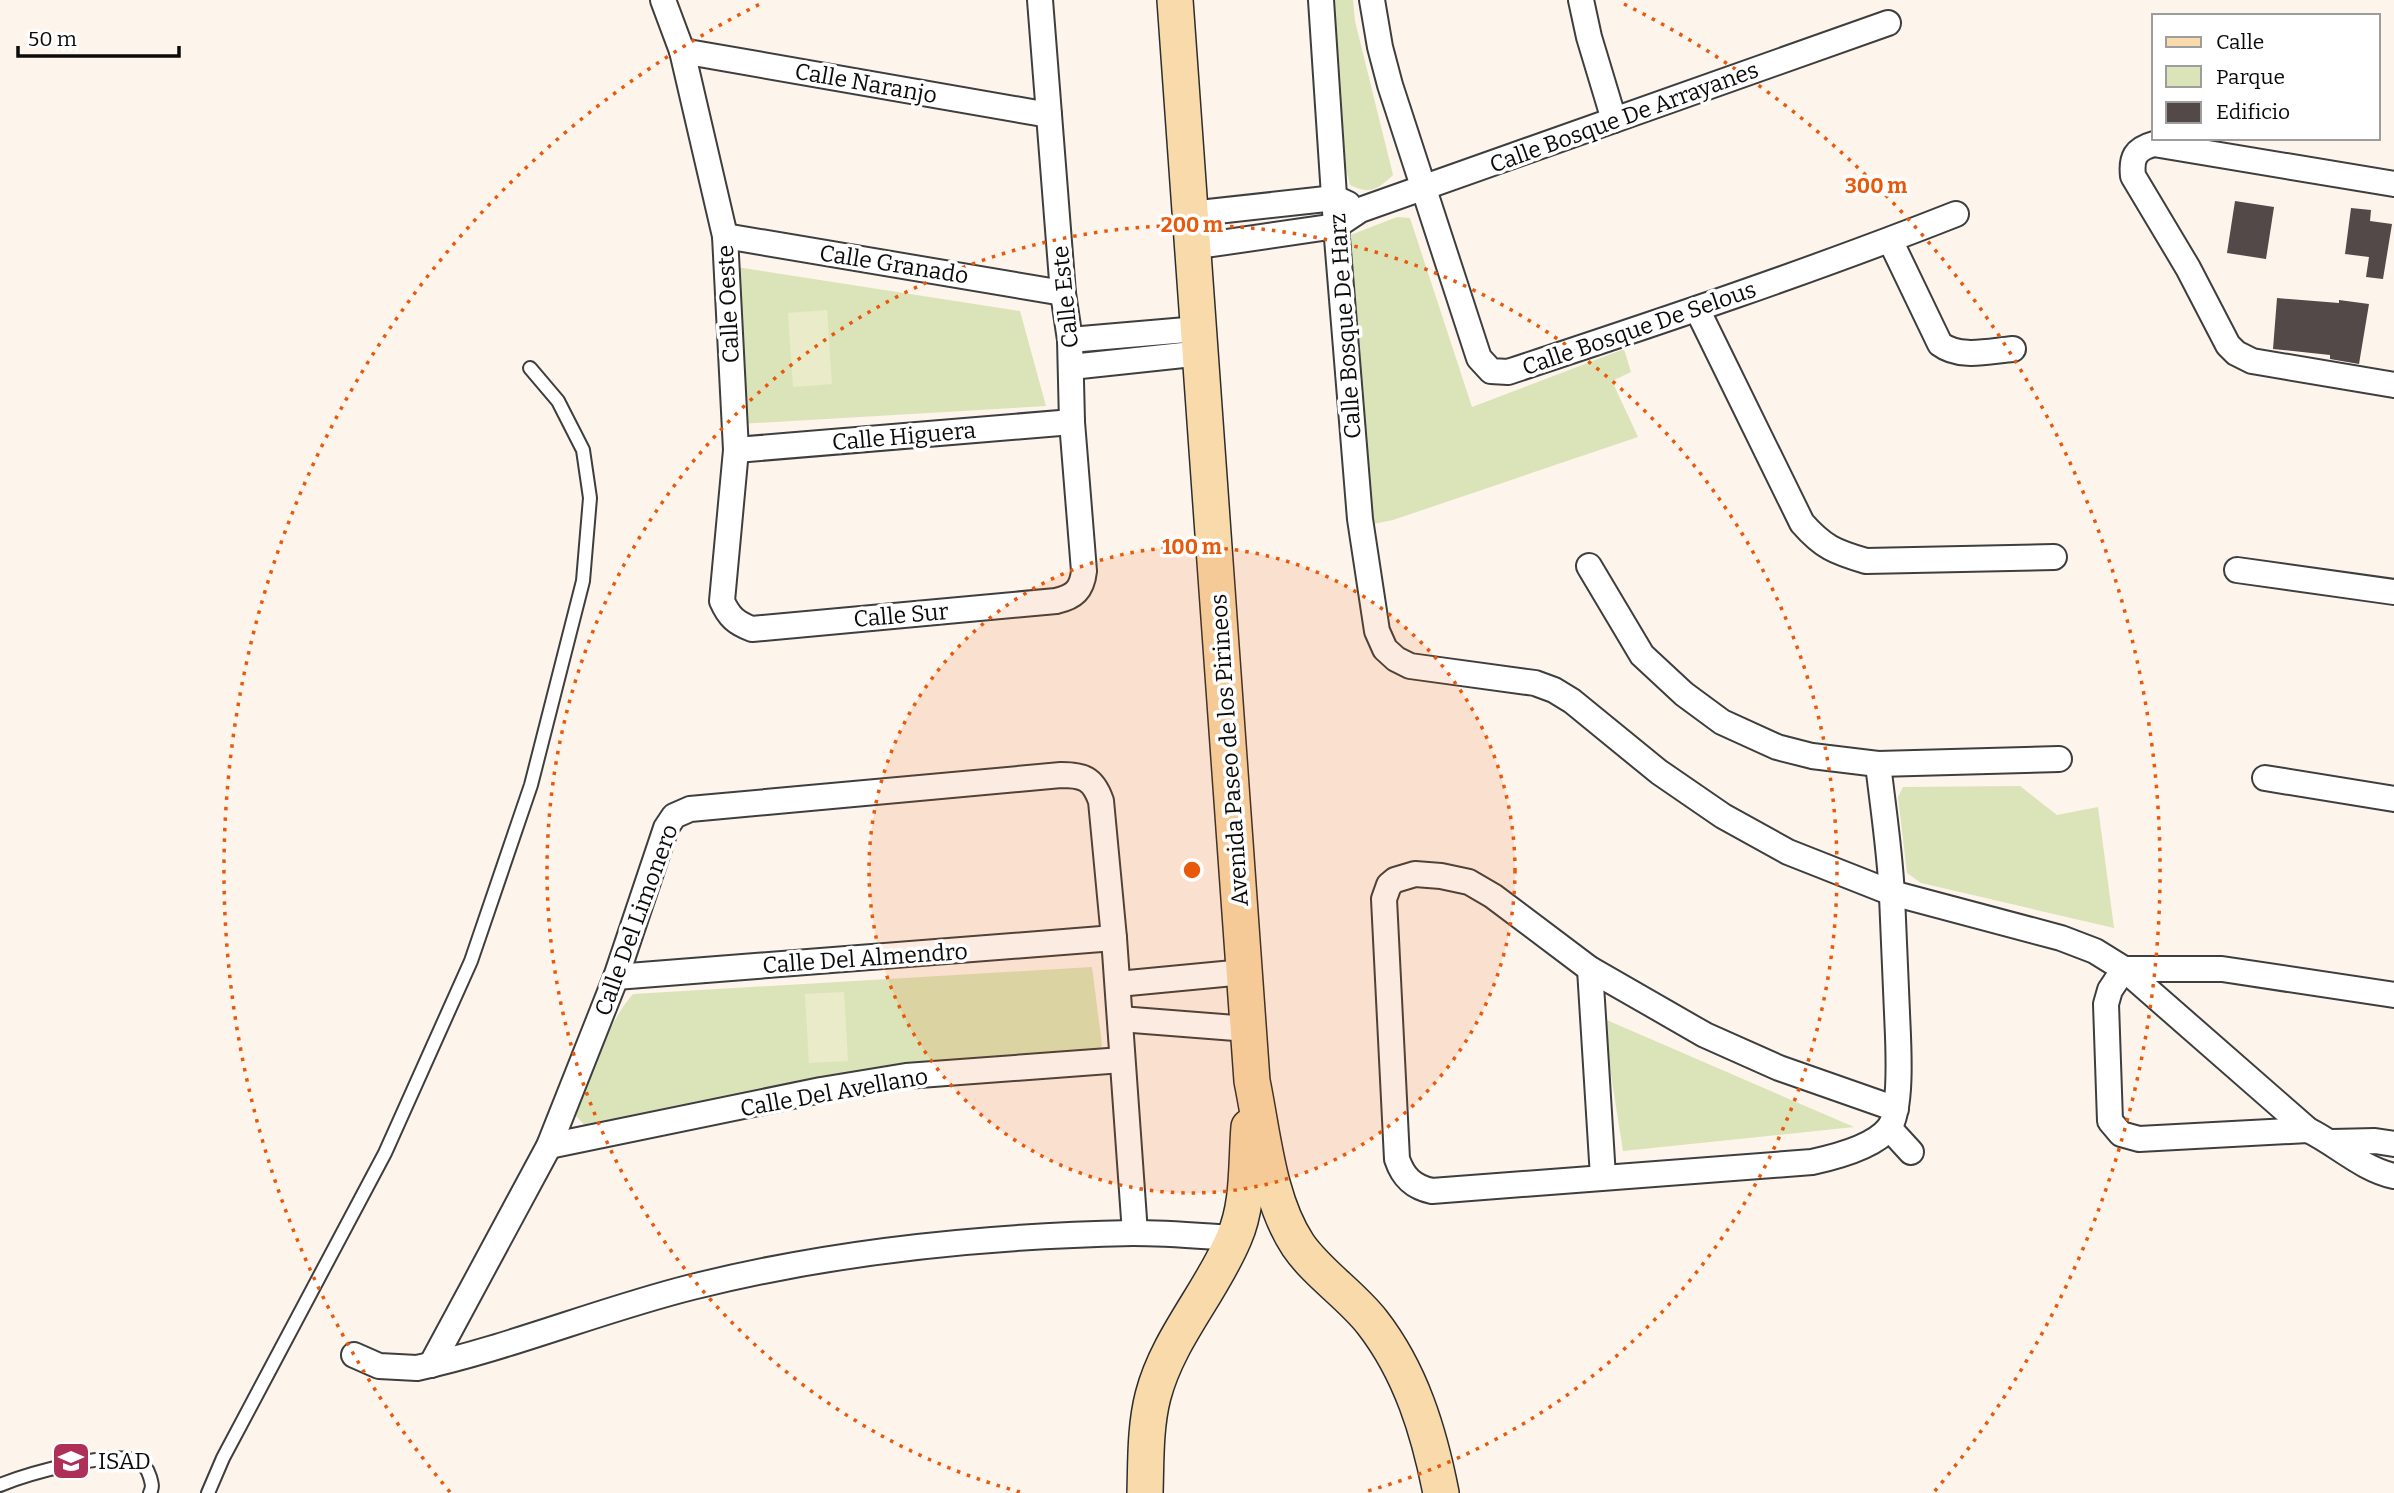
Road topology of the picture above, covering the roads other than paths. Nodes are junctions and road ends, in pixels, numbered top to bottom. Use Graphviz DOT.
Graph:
graph roads {
  1 [pos="663,0"];
  2 [pos="1040,0"];
  3 [pos="1175,0"];
  4 [pos="1321,0"];
  5 [pos="1372,0"];
  6 [pos="1581,0"];
  7 [pos="1888,23"];
  8 [pos="682,51"];
  9 [pos="1049,115"];
  10 [pos="1614,120"];
  11 [pos="2394,184"];
  12 [pos="1423,188"];
  13 [pos="1335,198"];
  14 [pos="1360,210"];
  15 [pos="1956,214"];
  16 [pos="1336,226"];
  17 [pos="1191,231"];
  18 [pos="725,236"];
  19 [pos="1890,240"];
  20 [pos="1063,293"];
  21 [pos="1697,309"];
  22 [pos="1070,340"];
  23 [pos="1200,341"];
  24 [pos="2013,349"];
  25 [pos="1071,367"];
  26 [pos="530,368"];
  27 [pos="2394,385"];
  28 [pos="1072,422"];
  29 [pos="736,450"];
  30 [pos="2054,556"];
  31 [pos="1589,566"];
  32 [pos="2237,570"];
  33 [pos="1077,592"];
  34 [pos="2394,592"];
  35 [pos="727,614"];
  36 [pos="2059,759"];
  37 [pos="1878,764"];
  38 [pos="2265,778"];
  39 [pos="2394,799"];
  40 [pos="1892,893"];
  41 [pos="1114,939"];
  42 [pos="1590,969"];
  43 [pos="2124,969"];
  44 [pos="1244,972"];
  45 [pos="617,977"];
  46 [pos="1118,984"];
  47 [pos="2394,995"];
  48 [pos="1120,1019"];
  49 [pos="1248,1029"];
  50 [pos="1122,1060"];
  51 [pos="1252,1081"];
  52 [pos="1892,1119"];
  53 [pos="2308,1130"];
  54 [pos="2332,1142"];
  55 [pos="2394,1144"];
  56 [pos="549,1146"];
  57 [pos="1911,1152"];
  58 [pos="2394,1176"];
  59 [pos="1603,1177"];
  60 [pos="1135,1233"];
  61 [pos="1234,1238"];
  62 [pos="354,1355"];
  63 [pos="431,1365"];
  64 [pos="0,1485"];
  65 [pos="154,1491"];
  66 [pos="208,1493"];
  67 [pos="1145,1493"];
  68 [pos="1441,1493"];
  1 -- 8 [label="street, Calle Oeste"];
  2 -- 9 [label="street, Calle Este"];
  3 -- 17 [label="street, Avenida Paseo de los Pirineos"];
  4 -- 13 [label="street, Calle Bosque De Harz"];
  5 -- 12 [label="street, Calle Bosque De Selous"];
  6 -- 10 [label="street"];
  7 -- 10 [label="street, Calle Bosque De Arrayanes"];
  8 -- 9 [label="street, Calle Naranjo"];
  8 -- 18 [label="street, Calle Oeste"];
  9 -- 20 [label="street, Calle Este"];
  10 -- 12 [label="street, Calle Bosque De Arrayanes"];
  11 -- 27 [label="street"];
  12 -- 14 [label="street, Calle Bosque De Arrayanes"];
  12 -- 21 [label="street, Calle Bosque De Selous"];
  13 -- 14 [label="street"];
  13 -- 16 [label="street, Calle Bosque De Harz"];
  13 -- 17 [label="street"];
  14 -- 16 [label="street, Calle Bosque De Arrayanes"];
  15 -- 19 [label="street, Calle Bosque De Selous"];
  16 -- 17 [label="street, Calle Bosque De Arrayanes"];
  16 -- 40 [label="street, Calle Bosque De Harz"];
  17 -- 23 [label="street, Avenida Paseo de los Pirineos"];
  18 -- 20 [label="street, Calle Granado"];
  18 -- 29 [label="street, Calle Oeste"];
  19 -- 21 [label="street, Calle Bosque De Selous"];
  19 -- 24 [label="street"];
  20 -- 22 [label="street, Calle Este"];
  21 -- 30 [label="street"];
  22 -- 23 [label="street"];
  22 -- 25 [label="street, Calle Este"];
  23 -- 25 [label="street"];
  23 -- 44 [label="street, Avenida Paseo de los Pirineos"];
  25 -- 28 [label="street, Calle Este"];
  26 -- 66 [label="lane"];
  28 -- 29 [label="street, Calle Higuera"];
  28 -- 33 [label="street, Calle Este"];
  29 -- 35 [label="street, Calle Oeste"];
  31 -- 37 [label="street"];
  32 -- 34 [label="street"];
  33 -- 35 [label="street, Calle Sur"];
  36 -- 37 [label="street"];
  37 -- 40 [label="street"];
  38 -- 39 [label="street"];
  40 -- 43 [label="street"];
  40 -- 52 [label="street"];
  41 -- 45 [label="street, Calle Del Almendro"];
  41 -- 45 [label="street, Calle Del Limonero"];
  41 -- 46 [label="street"];
  42 -- 52 [label="street"];
  42 -- 59 [label="street"];
  42 -- 59 [label="street"];
  43 -- 47 [label="street"];
  43 -- 53 [label="street"];
  43 -- 53 [label="street"];
  44 -- 46 [label="street"];
  44 -- 49 [label="street, Avenida Paseo de los Pirineos"];
  45 -- 56 [label="street, Calle Del Limonero"];
  46 -- 48 [label="street"];
  48 -- 49 [label="street"];
  48 -- 50 [label="street"];
  49 -- 51 [label="street, Avenida Paseo de los Pirineos"];
  50 -- 56 [label="street, Calle Del Avellano"];
  50 -- 60 [label="street"];
  51 -- 61 [label="street"];
  51 -- 68 [label="street"];
  52 -- 57 [label="street"];
  52 -- 59 [label="street"];
  53 -- 54 [label="street"];
  54 -- 55 [label="street"];
  54 -- 58 [label="street"];
  56 -- 63 [label="street, Calle Del Limonero"];
  60 -- 61 [label="street"];
  60 -- 63 [label="street"];
  61 -- 67 [label="street"];
  62 -- 63 [label="street"];
  64 -- 65 [label="lane"];
}
